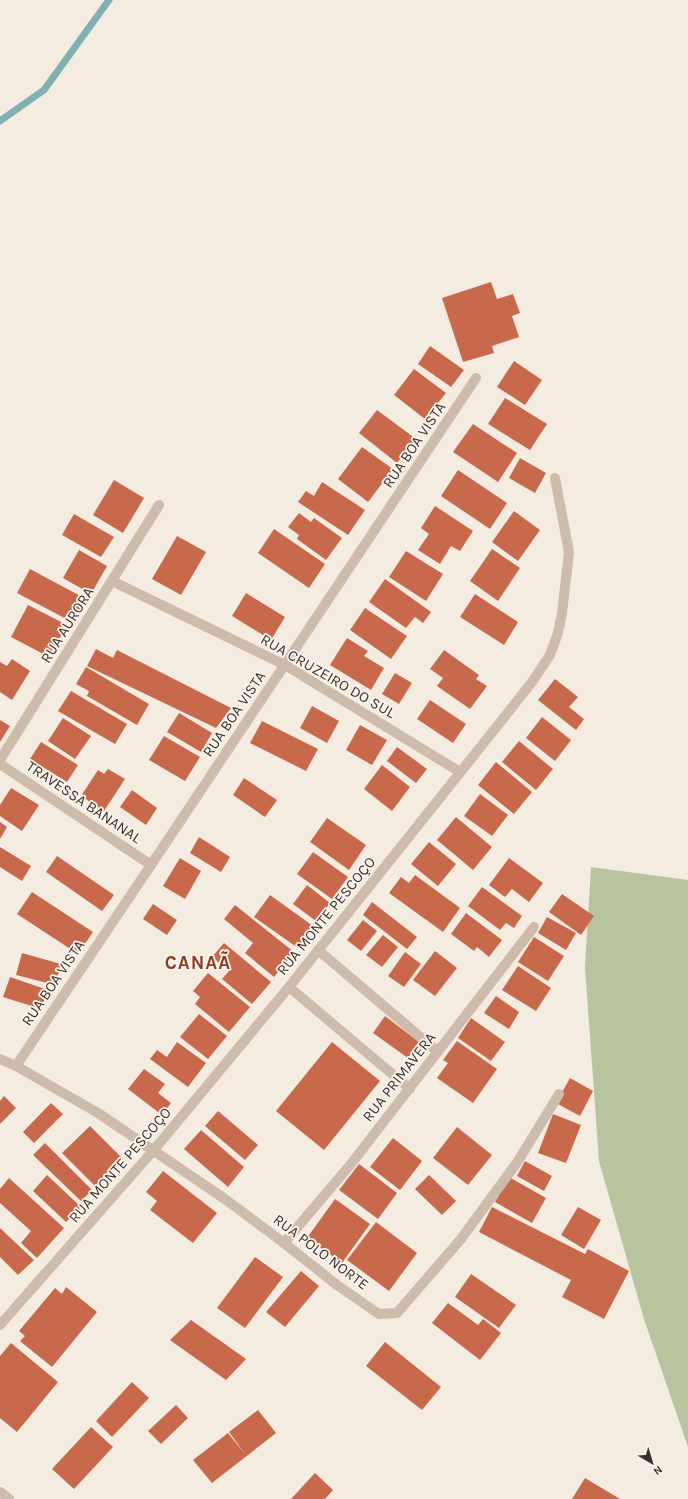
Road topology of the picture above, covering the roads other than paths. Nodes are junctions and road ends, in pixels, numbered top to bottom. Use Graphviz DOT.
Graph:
graph roads {
  1 [pos="476,378"];
  2 [pos="555,478"];
  3 [pos="159,505"];
  4 [pos="112,581"];
  5 [pos="285,665"];
  6 [pos="0,760"];
  7 [pos="0,764"];
  8 [pos="460,772"];
  9 [pos="151,865"];
  10 [pos="534,927"];
  11 [pos="318,950"];
  12 [pos="289,987"];
  13 [pos="438,1052"];
  14 [pos="0,1059"];
  15 [pos="16,1066"];
  16 [pos="410,1089"];
  17 [pos="559,1094"];
  18 [pos="153,1150"];
  19 [pos="284,1243"];
  20 [pos="0,1325"];
  21 [pos="0,1492"];
  22 [pos="9,1499"];
  1 -- 5 [label="street, RUA BOA VISTA"];
  2 -- 8 [label="street, RUA MONTE PESCOÇO"];
  3 -- 4 [label="street, RUA AURORA"];
  4 -- 5 [label="street, RUA CRUZEIRO DO SUL"];
  4 -- 6 [label="street, RUA AURORA"];
  5 -- 8 [label="street, RUA CRUZEIRO DO SUL"];
  5 -- 9 [label="street, RUA BOA VISTA"];
  7 -- 9 [label="street, TRAVESSA BANANAL"];
  8 -- 11 [label="street, RUA MONTE PESCOÇO"];
  9 -- 15 [label="street, RUA BOA VISTA"];
  10 -- 13 [label="street, RUA PRIMAVERA"];
  11 -- 12 [label="street, RUA MONTE PESCOÇO"];
  11 -- 13 [label="street"];
  12 -- 16 [label="street"];
  12 -- 18 [label="street, RUA MONTE PESCOÇO"];
  13 -- 16 [label="street, RUA PRIMAVERA"];
  14 -- 15 [label="street, RUA POLO NORTE"];
  15 -- 18 [label="street, RUA POLO NORTE"];
  16 -- 19 [label="street, RUA PRIMAVERA"];
  17 -- 19 [label="street, RUA POLO NORTE"];
  18 -- 19 [label="street, RUA POLO NORTE"];
  18 -- 20 [label="street, RUA MONTE PESCOÇO"];
  21 -- 22 [label="street"];
}
